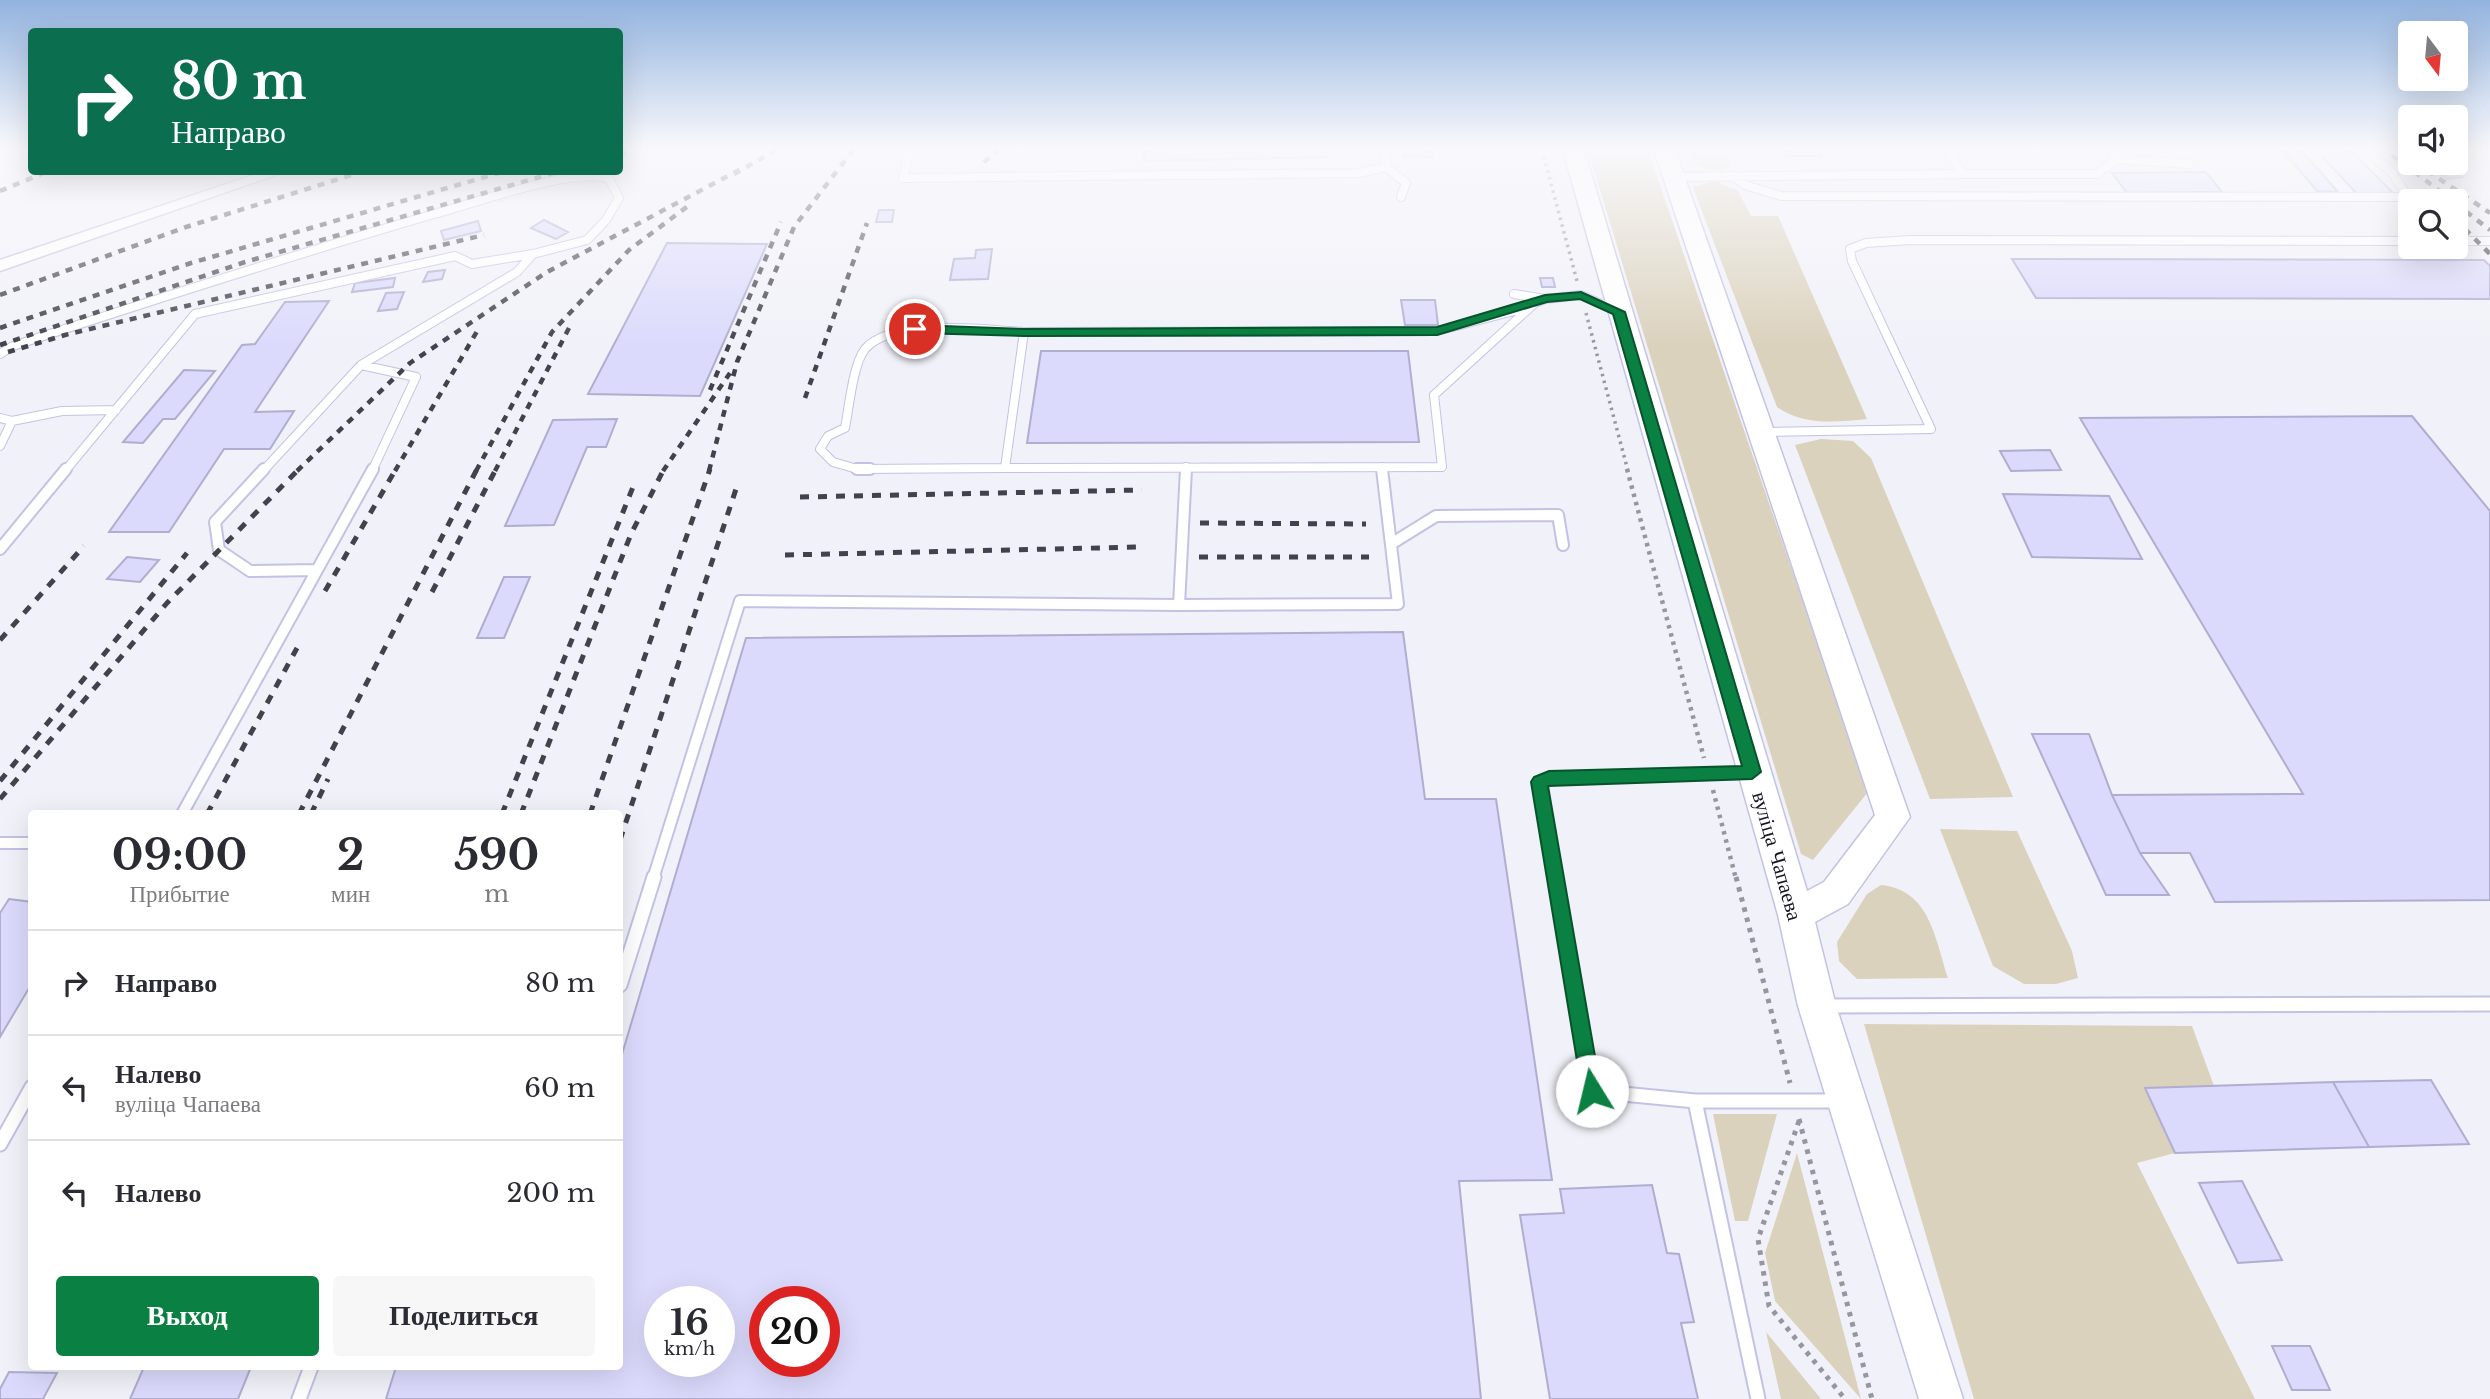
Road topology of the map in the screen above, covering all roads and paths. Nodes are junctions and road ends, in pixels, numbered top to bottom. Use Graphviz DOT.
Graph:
graph roads {
  1 [pos="149,215"];
  2 [pos="431,215"];
  3 [pos="609,215"];
  4 [pos="1592,215"];
  5 [pos="1688,215"];
  6 [pos="2398,241"];
  7 [pos="2468,241"];
  8 [pos="2490,241"];
  9 [pos="533,254"];
  10 [pos="0,266"];
  11 [pos="1514,294"];
  12 [pos="1545,299"];
  13 [pos="1535,303"];
  14 [pos="1619,312"];
  15 [pos="1024,332"];
  16 [pos="0,354"];
  17 [pos="361,365"];
  18 [pos="116,410"];
  19 [pos="0,418"];
  20 [pos="12,421"];
  21 [pos="1759,432"];
  22 [pos="0,446"];
  23 [pos="1186,467"];
  24 [pos="1382,467"];
  25 [pos="1006,468"];
  26 [pos="1391,544"];
  27 [pos="1563,545"];
  28 [pos="0,549"];
  29 [pos="317,570"];
  30 [pos="1179,605"];
  31 [pos="1752,772"];
  32 [pos="185,810"];
  33 [pos="28,842"];
  34 [pos="0,843"];
  35 [pos="1796,915"];
  36 [pos="623,975"];
  37 [pos="2490,1004"];
  38 [pos="1817,1006"];
  39 [pos="28,1094"];
  40 [pos="1695,1101"];
  41 [pos="1846,1101"];
  42 [pos="1799,1120"];
  43 [pos="0,1144"];
  44 [pos="311,1370"];
  45 [pos="299,1399"];
  46 [pos="1758,1399"];
  47 [pos="1845,1399"];
  48 [pos="1941,1399"];
  1 -- 10 [label="street"];
  2 -- 16 [label="lane"];
  3 -- 9 [label="lane"];
  4 -- 14 [label="street, вуліца Чапаева"];
  5 -- 21 [label="street"];
  6 -- 21 [label="lane"];
  7 -- 8 [label="lane"];
  9 -- 17 [label="lane"];
  9 -- 18 [label="lane"];
  11 -- 12 [label="lane"];
  12 -- 13 [label="lane"];
  12 -- 14 [label="lane"];
  13 -- 15 [label="lane"];
  13 -- 24 [label="lane"];
  14 -- 31 [label="street, вуліца Чапаева"];
  15 -- 25 [label="lane"];
  15 -- 25 [label="lane"];
  17 -- 29 [label="lane"];
  17 -- 29 [label="lane"];
  18 -- 20 [label="lane"];
  18 -- 28 [label="lane"];
  19 -- 20 [label="lane"];
  20 -- 22 [label="lane"];
  21 -- 35 [label="street"];
  23 -- 24 [label="lane"];
  23 -- 25 [label="lane"];
  23 -- 30 [label="lane"];
  24 -- 26 [label="lane"];
  26 -- 27 [label="lane"];
  26 -- 30 [label="lane"];
  29 -- 32 [label="lane"];
  30 -- 36 [label="lane"];
  31 -- 35 [label="street, вуліца Чапаева"];
  31 -- 40 [label="lane"];
  33 -- 34 [label="lane"];
  35 -- 38 [label="street, вуліца Чапаева"];
  37 -- 38 [label="lane"];
  38 -- 41 [label="street, вуліца Чапаева"];
  39 -- 43 [label="lane"];
  40 -- 41 [label="lane"];
  40 -- 46 [label="lane"];
  41 -- 48 [label="street, вуліца Чапаева"];
  42 -- 47 [label="path"];
  44 -- 45 [label="lane"];
}
